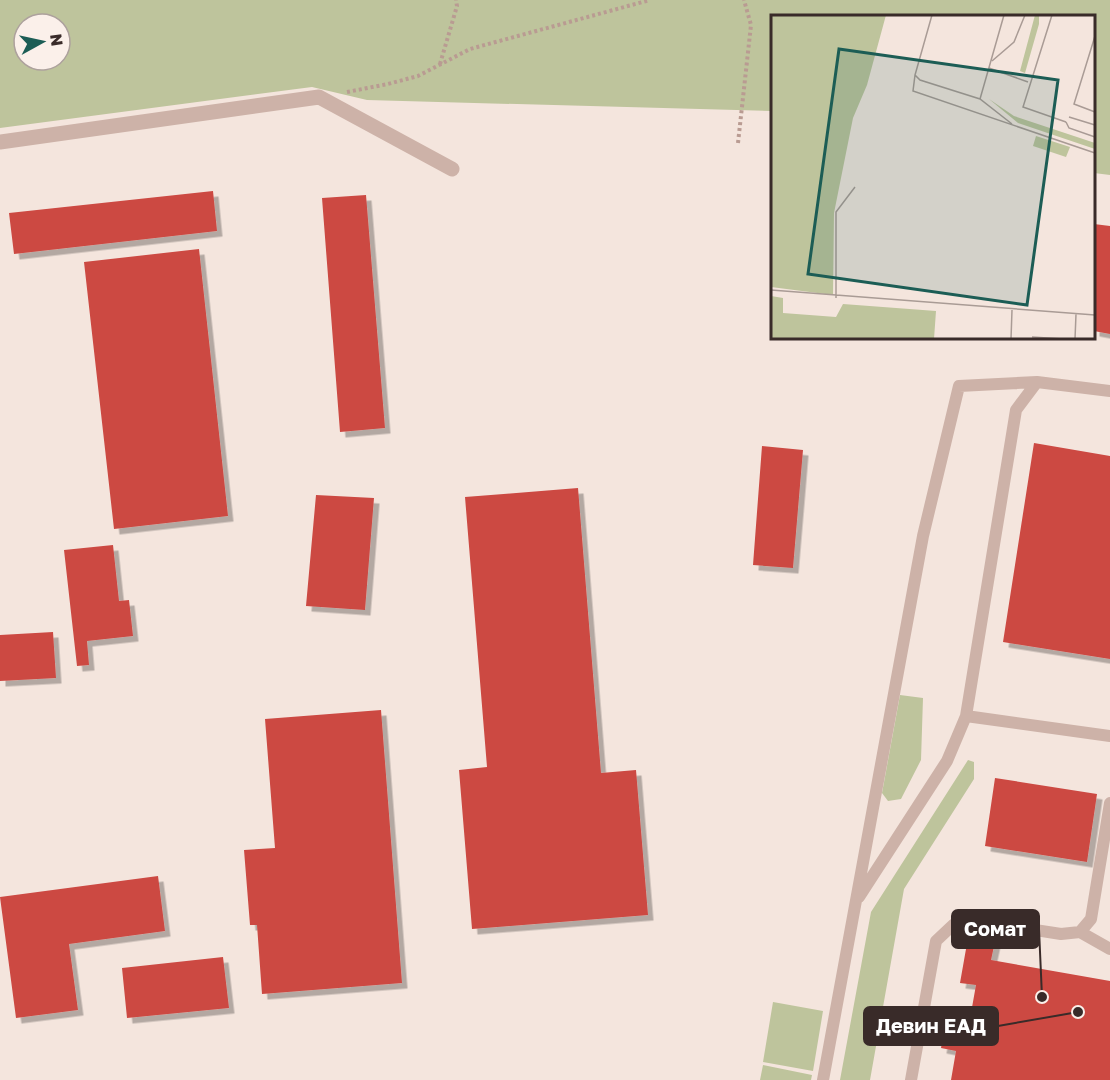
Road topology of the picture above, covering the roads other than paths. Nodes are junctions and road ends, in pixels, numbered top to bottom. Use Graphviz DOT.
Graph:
graph roads {
  1 [pos="0,142"];
  2 [pos="452,169"];
  3 [pos="1037,382"];
  4 [pos="1110,391"];
  5 [pos="966,716"];
  6 [pos="1110,736"];
  7 [pos="1110,803"];
  8 [pos="855,903"];
  9 [pos="1080,932"];
  10 [pos="1110,949"];
  11 [pos="823,1080"];
  12 [pos="911,1080"];
  1 -- 2 [label="street"];
  3 -- 4 [label="lane"];
  3 -- 5 [label="lane"];
  3 -- 8 [label="lane"];
  5 -- 6 [label="lane"];
  5 -- 8 [label="lane"];
  7 -- 9 [label="lane"];
  8 -- 11 [label="lane"];
  9 -- 10 [label="lane"];
  9 -- 12 [label="lane"];
}
